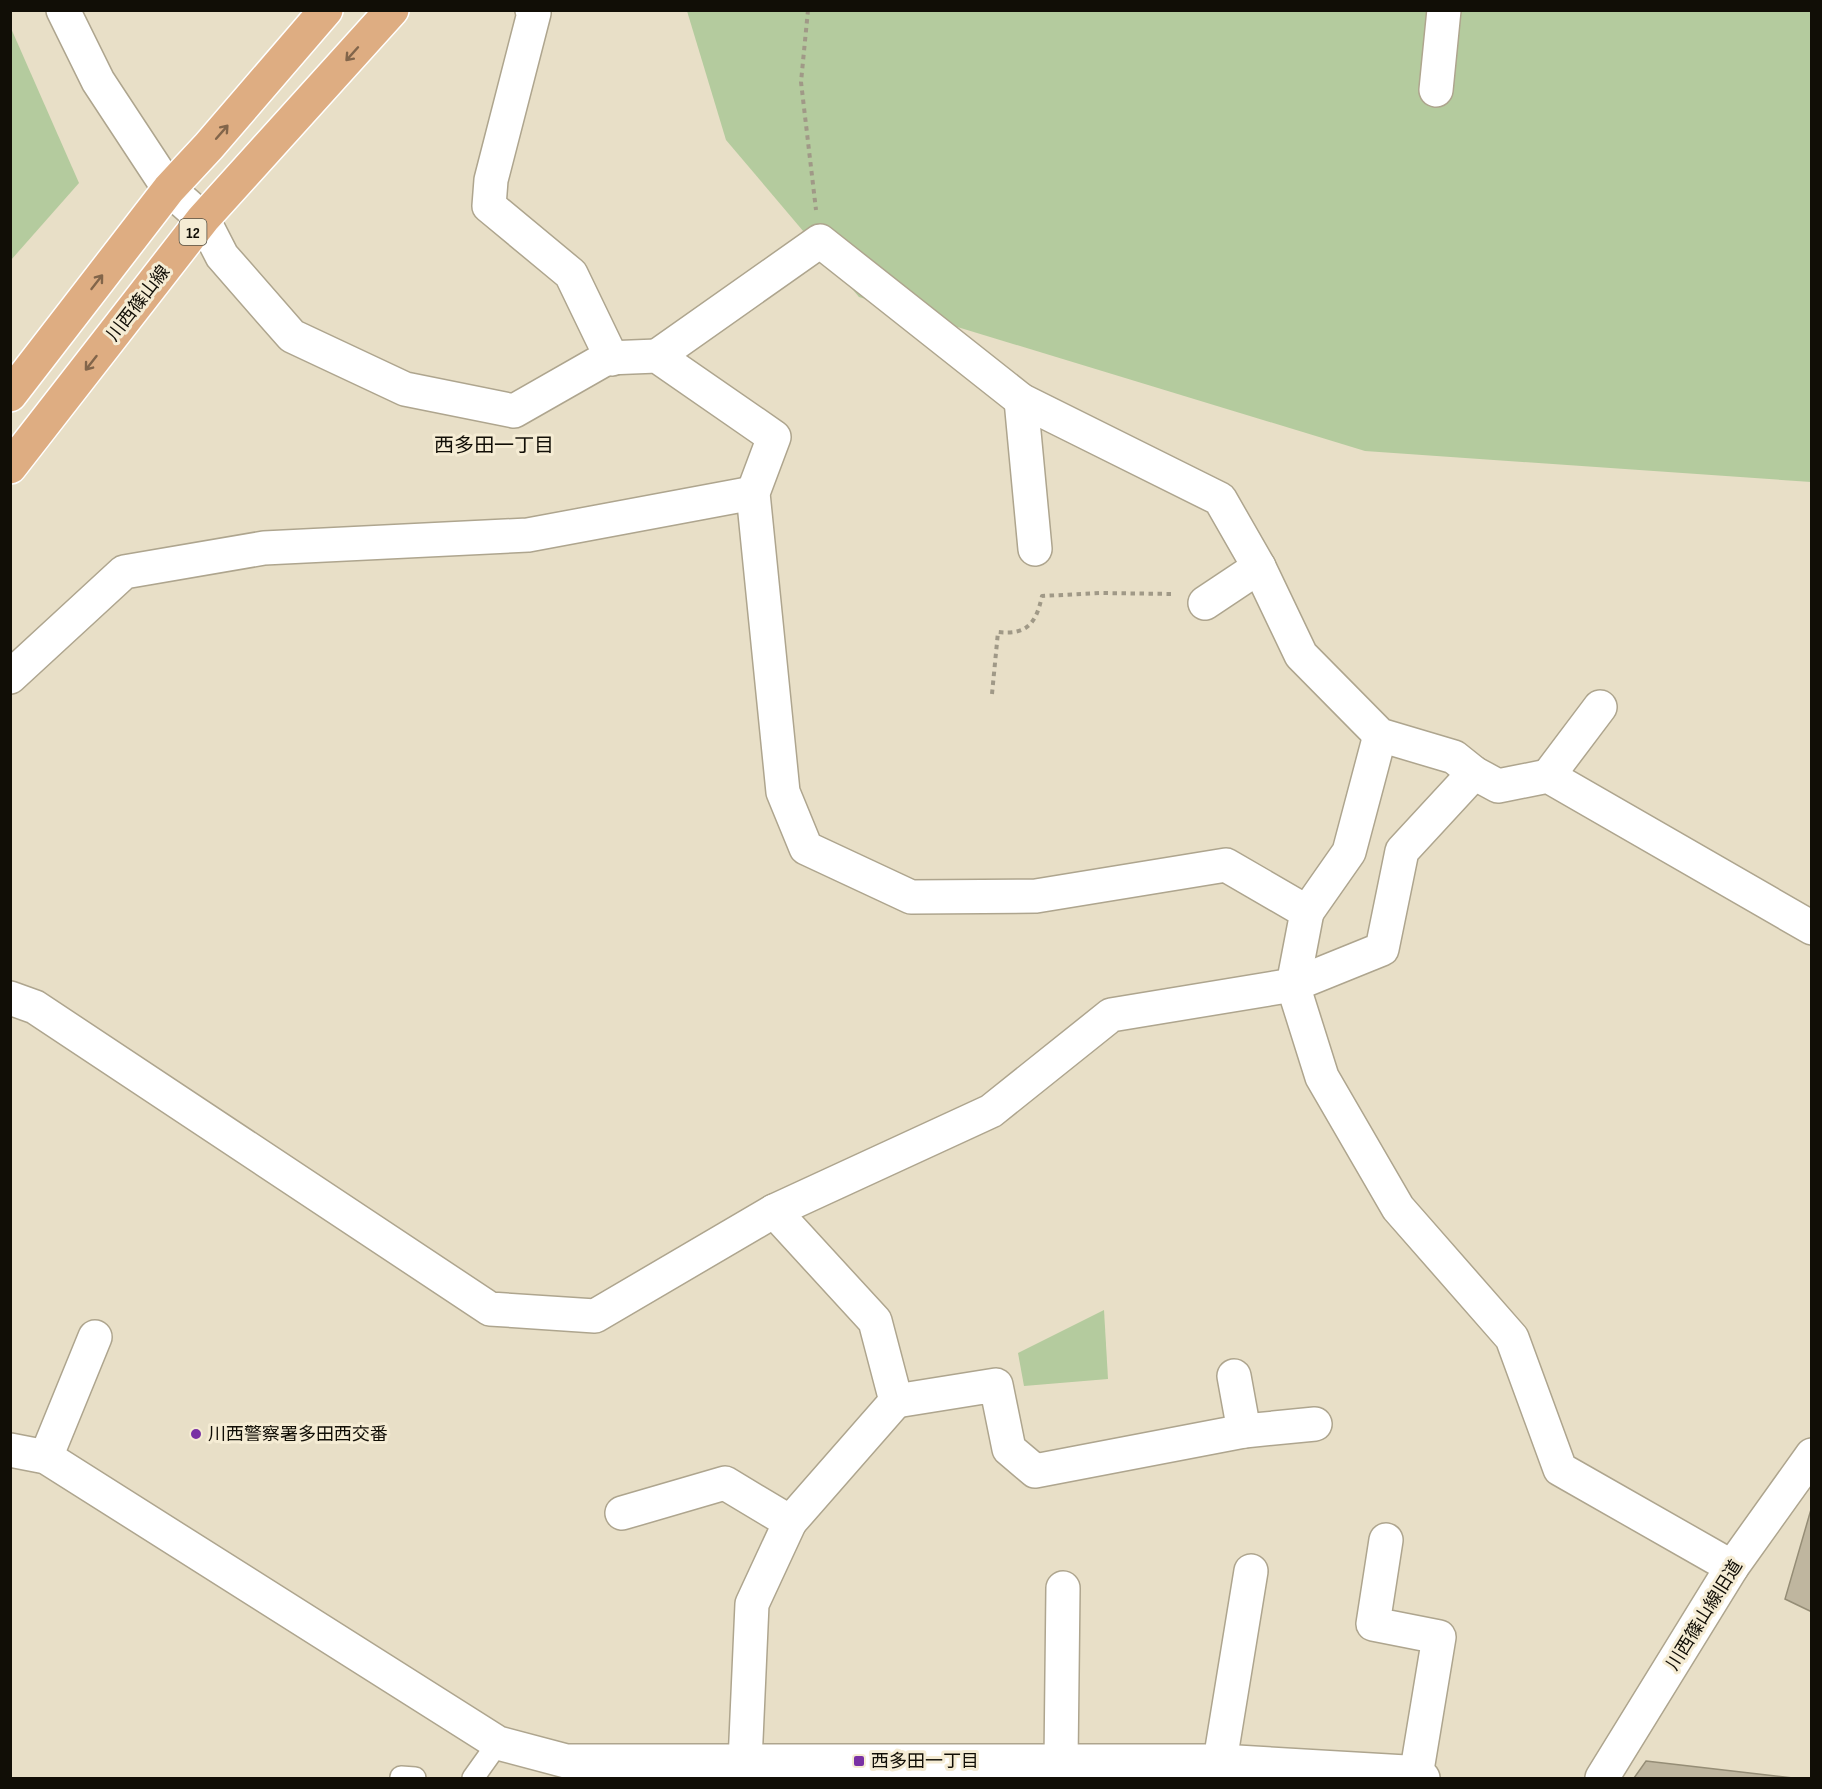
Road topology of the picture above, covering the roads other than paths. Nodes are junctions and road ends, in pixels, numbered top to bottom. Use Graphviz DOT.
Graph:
graph roads {
  1 [pos="63,10"];
  2 [pos="326,10"];
  3 [pos="392,10"];
  4 [pos="1444,10"];
  5 [pos="533,12"];
  6 [pos="1436,90"];
  7 [pos="169,189"];
  8 [pos="203,219"];
  9 [pos="657,356"];
  10 [pos="612,359"];
  11 [pos="10,395"];
  12 [pos="1021,400"];
  13 [pos="10,467"];
  14 [pos="753,493"];
  15 [pos="1035,549"];
  16 [pos="1259,567"];
  17 [pos="1205,603"];
  18 [pos="10,677"];
  19 [pos="1600,707"];
  20 [pos="1380,735"];
  21 [pos="1474,773"];
  22 [pos="1548,776"];
  23 [pos="1307,912"];
  24 [pos="1812,928"];
  25 [pos="1293,985"];
  26 [pos="10,998"];
  27 [pos="774,1211"];
  28 [pos="95,1337"];
  29 [pos="1234,1376"];
  30 [pos="896,1401"];
  31 [pos="1315,1424"];
  32 [pos="1244,1431"];
  33 [pos="10,1450"];
  34 [pos="1812,1455"];
  35 [pos="46,1457"];
  36 [pos="622,1513"];
  37 [pos="790,1522"];
  38 [pos="1386,1540"];
  39 [pos="1732,1567"];
  40 [pos="1251,1571"];
  41 [pos="1063,1588"];
  42 [pos="498,1743"];
  43 [pos="1220,1761"];
  44 [pos="745,1762"];
  45 [pos="1078,1767"];
  46 [pos="564,1770"];
  47 [pos="947,1770"];
  48 [pos="1273,1771"];
  49 [pos="1420,1777"];
  50 [pos="473,1779"];
  51 [pos="1602,1779"];
  1 -- 7 [label="street"];
  7 -- 2 [label="main road, 12, one-way"];
  3 -- 8 [label="main road, 川西篠山線 / 12, one-way"];
  4 -- 6 [label="street"];
  5 -- 10 [label="street"];
  7 -- 8 [label="street"];
  11 -- 7 [label="main road, 12, one-way"];
  8 -- 10 [label="street"];
  8 -- 13 [label="main road, 川西篠山線 / 12, one-way"];
  9 -- 10 [label="street"];
  9 -- 12 [label="street"];
  9 -- 14 [label="street"];
  12 -- 15 [label="street"];
  12 -- 16 [label="street"];
  14 -- 18 [label="street"];
  14 -- 23 [label="street"];
  16 -- 17 [label="street"];
  16 -- 20 [label="street"];
  19 -- 22 [label="street"];
  20 -- 21 [label="street"];
  20 -- 23 [label="street"];
  21 -- 22 [label="street"];
  21 -- 25 [label="street"];
  22 -- 24 [label="street"];
  23 -- 25 [label="street"];
  25 -- 27 [label="street"];
  25 -- 39 [label="street"];
  26 -- 27 [label="street"];
  27 -- 30 [label="street"];
  28 -- 35 [label="street"];
  29 -- 32 [label="street"];
  30 -- 32 [label="street"];
  30 -- 37 [label="street"];
  31 -- 32 [label="street"];
  33 -- 35 [label="street"];
  34 -- 39 [label="street, 川西篠山線旧道"];
  35 -- 42 [label="street"];
  36 -- 37 [label="street"];
  37 -- 44 [label="street"];
  38 -- 49 [label="street"];
  39 -- 51 [label="street, 川西篠山線旧道"];
  40 -- 43 [label="street"];
  41 -- 45 [label="street"];
  42 -- 46 [label="street"];
  42 -- 50 [label="lane"];
  43 -- 45 [label="street"];
  43 -- 48 [label="street"];
  44 -- 46 [label="street"];
  44 -- 47 [label="street"];
  45 -- 47 [label="street"];
  48 -- 49 [label="street"];
}
